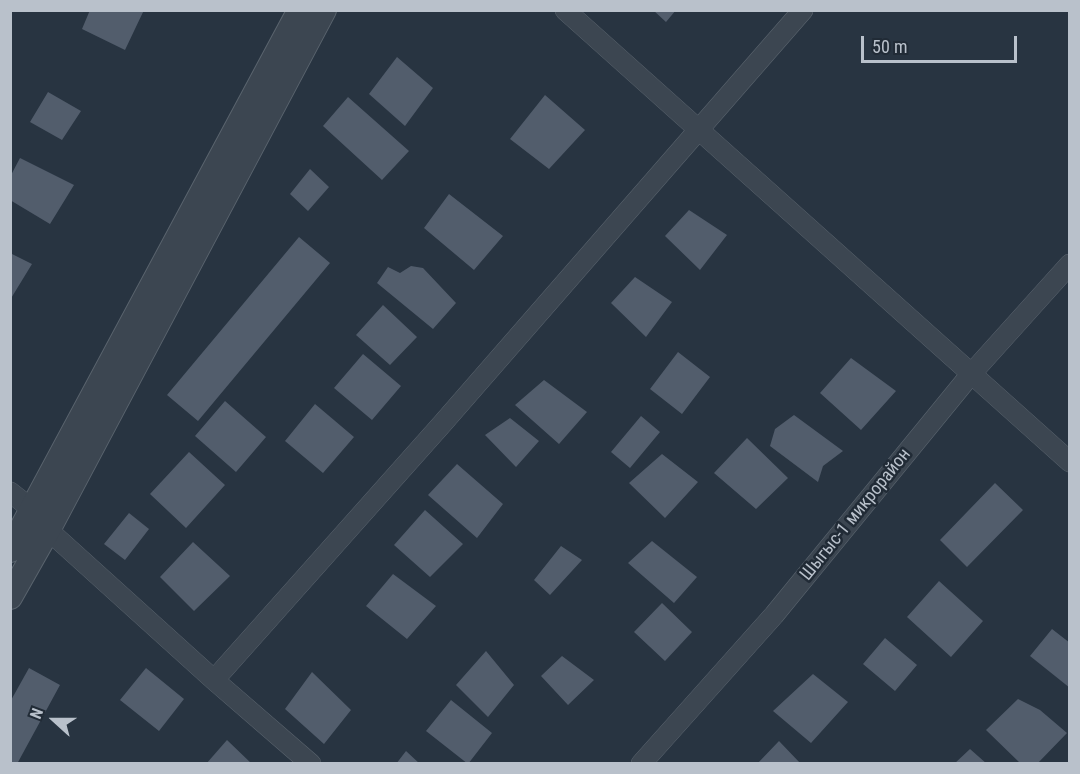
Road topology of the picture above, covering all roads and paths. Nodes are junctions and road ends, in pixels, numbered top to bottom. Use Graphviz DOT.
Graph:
graph roads {
  1 [pos="300,10"];
  2 [pos="324,10"];
  3 [pos="565,10"];
  4 [pos="803,10"];
  5 [pos="698,129"];
  6 [pos="1070,264"];
  7 [pos="971,374"];
  8 [pos="1070,462"];
  9 [pos="10,492"];
  10 [pos="33,510"];
  11 [pos="48,530"];
  12 [pos="10,550"];
  13 [pos="10,597"];
  14 [pos="214,680"];
  15 [pos="311,764"];
  16 [pos="641,764"];
  1 -- 10 [label="street"];
  2 -- 11 [label="street"];
  3 -- 5 [label="street"];
  4 -- 5 [label="street"];
  5 -- 7 [label="street"];
  5 -- 14 [label="street"];
  6 -- 7 [label="street, Шыгыс-1 микрорайон"];
  7 -- 8 [label="street"];
  7 -- 16 [label="street, Шыгыс-1 микрорайон"];
  9 -- 10 [label="street"];
  10 -- 11 [label="street"];
  10 -- 12 [label="street"];
  11 -- 13 [label="street"];
  11 -- 14 [label="street"];
  14 -- 15 [label="street"];
}
